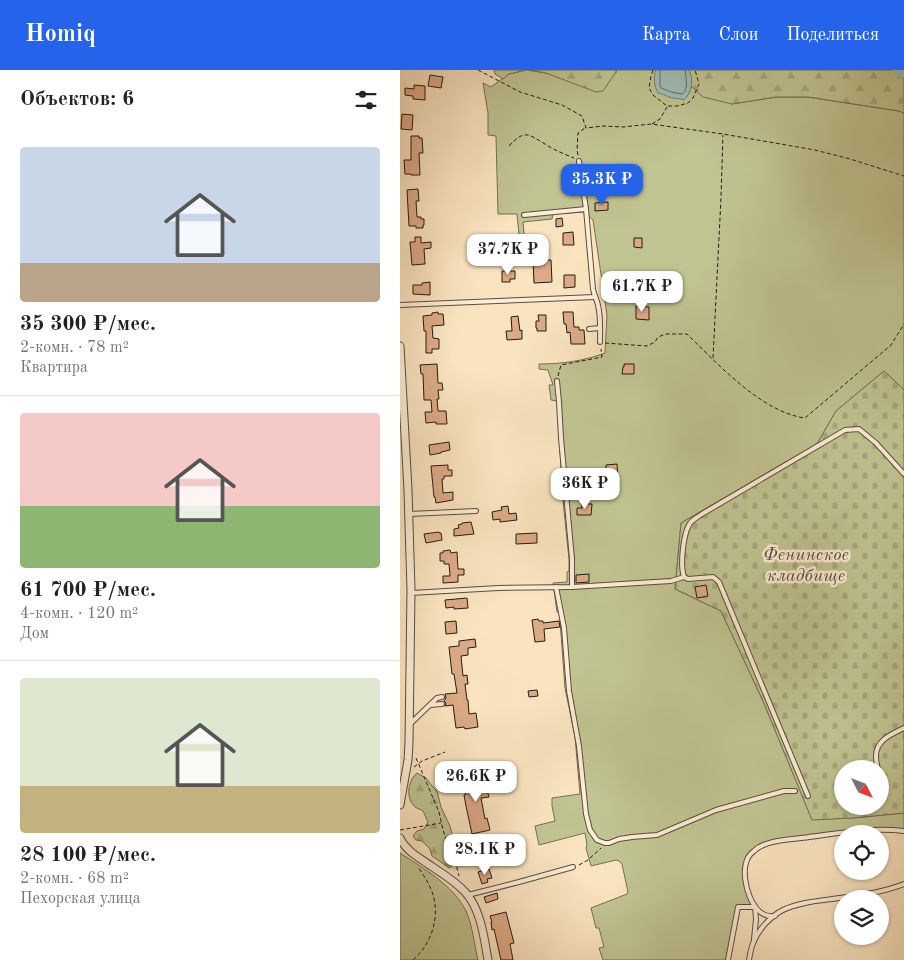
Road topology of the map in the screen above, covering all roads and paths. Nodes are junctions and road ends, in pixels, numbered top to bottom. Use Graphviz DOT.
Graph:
graph roads {
  1 [pos="478,70"];
  2 [pos="653,70"];
  3 [pos="695,70"];
  4 [pos="667,106"];
  5 [pos="651,124"];
  6 [pos="586,128"];
  7 [pos="723,134"];
  8 [pos="509,146"];
  9 [pos="579,161"];
  10 [pos="904,176"];
  11 [pos="586,209"];
  12 [pos="524,215"];
  13 [pos="595,297"];
  14 [pos="400,305"];
  15 [pos="904,324"];
  16 [pos="600,328"];
  17 [pos="589,329"];
  18 [pos="600,342"];
  19 [pos="400,346"];
  20 [pos="713,360"];
  21 [pos="557,381"];
  22 [pos="904,474"];
  23 [pos="476,511"];
  24 [pos="409,514"];
  25 [pos="684,577"];
  26 [pos="556,587"];
  27 [pos="572,587"];
  28 [pos="411,593"];
  29 [pos="442,697"];
  30 [pos="442,704"];
  31 [pos="430,705"];
  32 [pos="410,724"];
  33 [pos="904,728"];
  34 [pos="446,752"];
  35 [pos="416,758"];
  36 [pos="877,760"];
  37 [pos="418,764"];
  38 [pos="405,774"];
  39 [pos="795,791"];
  40 [pos="808,796"];
  41 [pos="400,804"];
  42 [pos="442,823"];
  43 [pos="400,830"];
  44 [pos="904,831"];
  45 [pos="400,838"];
  46 [pos="609,843"];
  47 [pos="416,863"];
  48 [pos="573,867"];
  49 [pos="904,884"];
  50 [pos="460,887"];
  51 [pos="468,895"];
  52 [pos="755,907"];
  53 [pos="775,916"];
  54 [pos="753,942"];
  55 [pos="413,960"];
  56 [pos="488,960"];
  57 [pos="728,960"];
  58 [pos="749,960"];
  1 -- 6 [label="path"];
  2 -- 4 [label="path"];
  3 -- 4 [label="path"];
  4 -- 5 [label="path"];
  5 -- 6 [label="path"];
  5 -- 7 [label="path"];
  6 -- 9 [label="path"];
  7 -- 10 [label="path"];
  7 -- 20 [label="path"];
  8 -- 9 [label="path"];
  9 -- 11 [label="lane"];
  11 -- 12 [label="lane"];
  11 -- 13 [label="lane"];
  13 -- 14 [label="lane"];
  13 -- 16 [label="lane"];
  15 -- 20 [label="path"];
  16 -- 17 [label="lane"];
  16 -- 18 [label="lane"];
  18 -- 20 [label="path"];
  18 -- 21 [label="path"];
  19 -- 24 [label="street"];
  21 -- 27 [label="lane"];
  22 -- 25 [label="lane"];
  23 -- 24 [label="lane"];
  24 -- 28 [label="street"];
  25 -- 27 [label="lane"];
  25 -- 40 [label="lane"];
  26 -- 27 [label="lane"];
  26 -- 28 [label="lane"];
  26 -- 46 [label="lane"];
  28 -- 32 [label="street"];
  29 -- 31 [label="lane"];
  30 -- 31 [label="lane"];
  31 -- 32 [label="lane"];
  32 -- 38 [label="street"];
  33 -- 36 [label="lane"];
  34 -- 37 [label="path"];
  35 -- 37 [label="path"];
  37 -- 38 [label="path"];
  37 -- 42 [label="path"];
  38 -- 41 [label="street"];
  39 -- 46 [label="lane"];
  42 -- 43 [label="path"];
  42 -- 50 [label="path"];
  44 -- 52 [label="lane"];
  45 -- 50 [label="street"];
  46 -- 48 [label="path"];
  47 -- 55 [label="path"];
  48 -- 51 [label="lane"];
  49 -- 53 [label="lane"];
  50 -- 51 [label="street"];
  51 -- 56 [label="street"];
  52 -- 53 [label="lane"];
  52 -- 54 [label="lane"];
  52 -- 57 [label="lane"];
  53 -- 54 [label="lane"];
  54 -- 58 [label="lane"];
}
